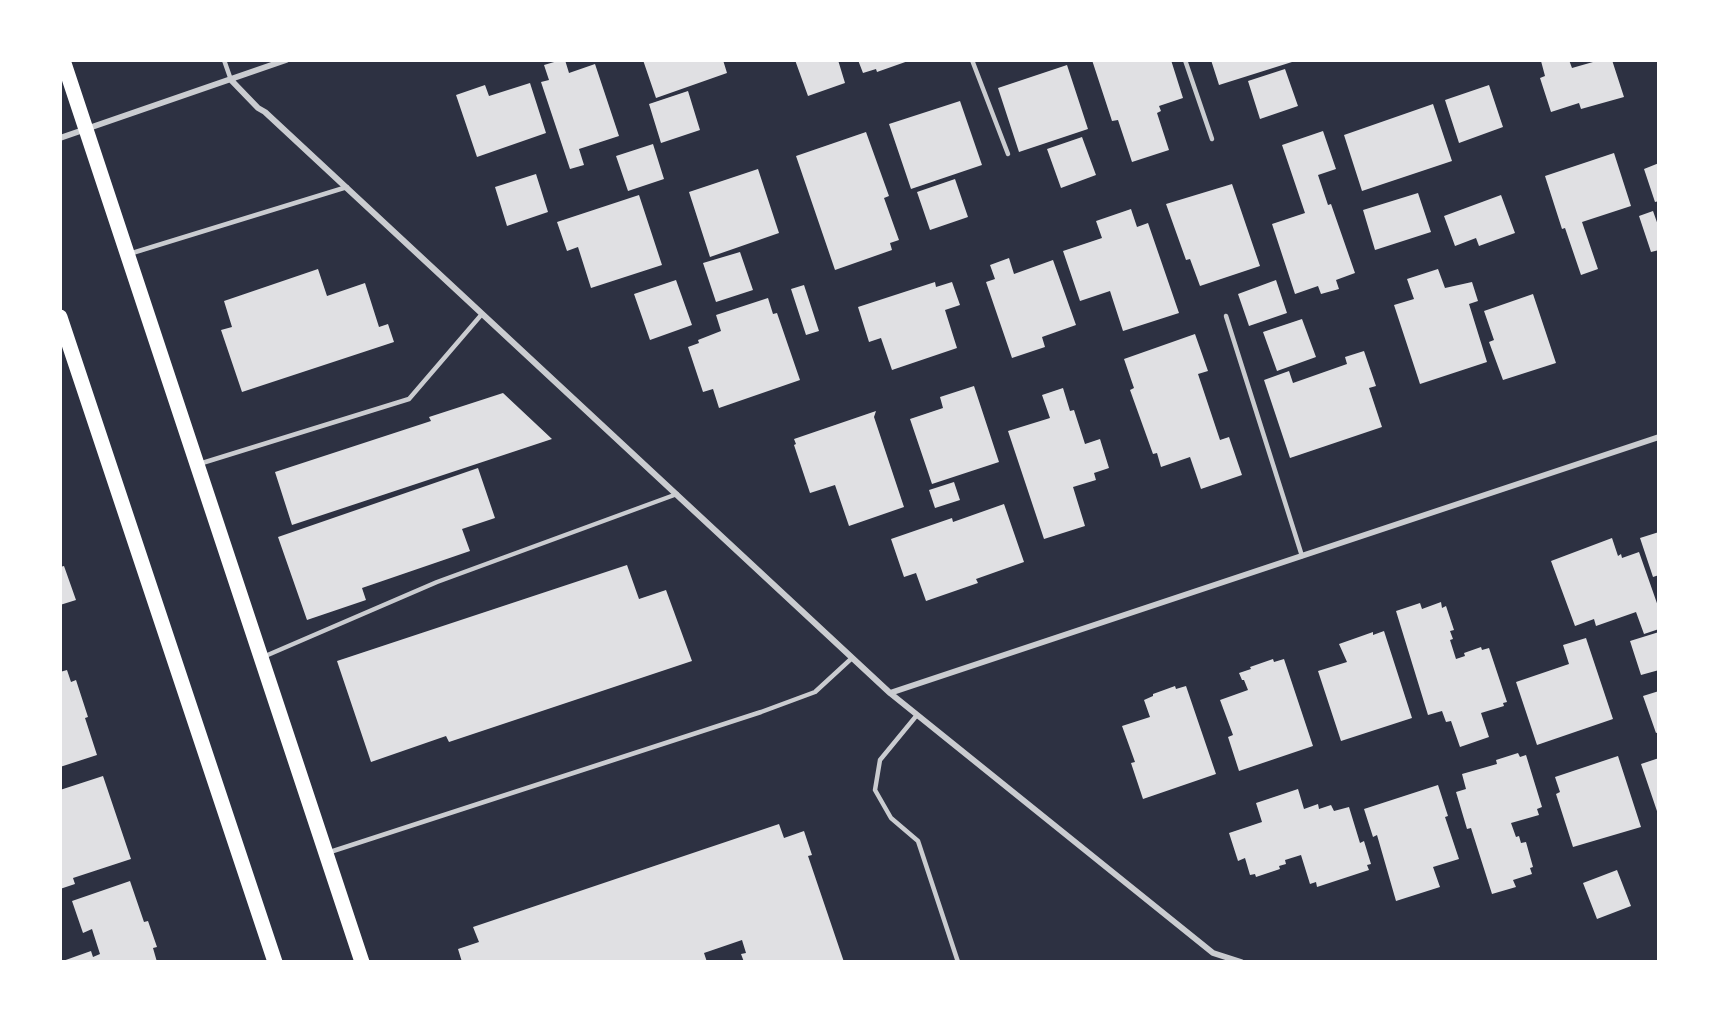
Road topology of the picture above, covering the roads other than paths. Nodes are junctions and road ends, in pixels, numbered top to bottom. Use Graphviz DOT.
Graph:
graph roads {
  1 [pos="63,60"];
  2 [pos="224,60"];
  3 [pos="286,60"];
  4 [pos="972,60"];
  5 [pos="1185,60"];
  6 [pos="231,80"];
  7 [pos="86,130"];
  8 [pos="60,138"];
  9 [pos="1212,139"];
  10 [pos="1008,154"];
  11 [pos="347,188"];
  12 [pos="127,254"];
  13 [pos="482,314"];
  14 [pos="1226,316"];
  15 [pos="60,317"];
  16 [pos="1659,437"];
  17 [pos="196,465"];
  18 [pos="677,494"];
  19 [pos="1302,556"];
  20 [pos="261,658"];
  21 [pos="852,658"];
  22 [pos="890,693"];
  23 [pos="917,715"];
  24 [pos="326,854"];
  25 [pos="275,962"];
  26 [pos="362,962"];
  27 [pos="958,962"];
  28 [pos="1241,962"];
  1 -- 7 [label="main road"];
  2 -- 6 [label="lane"];
  3 -- 6 [label="street"];
  4 -- 10 [label="lane"];
  5 -- 9 [label="lane"];
  6 -- 7 [label="street"];
  6 -- 11 [label="street"];
  7 -- 8 [label="street"];
  7 -- 12 [label="main road"];
  11 -- 12 [label="lane"];
  11 -- 13 [label="street"];
  12 -- 17 [label="main road"];
  13 -- 17 [label="lane"];
  13 -- 18 [label="street"];
  14 -- 19 [label="lane"];
  15 -- 25 [label="main road"];
  16 -- 19 [label="street"];
  17 -- 20 [label="main road"];
  18 -- 20 [label="lane"];
  18 -- 21 [label="street"];
  19 -- 22 [label="street"];
  20 -- 24 [label="main road"];
  21 -- 22 [label="street"];
  21 -- 24 [label="lane"];
  22 -- 23 [label="street"];
  23 -- 27 [label="lane"];
  23 -- 28 [label="street"];
  24 -- 26 [label="main road"];
}
